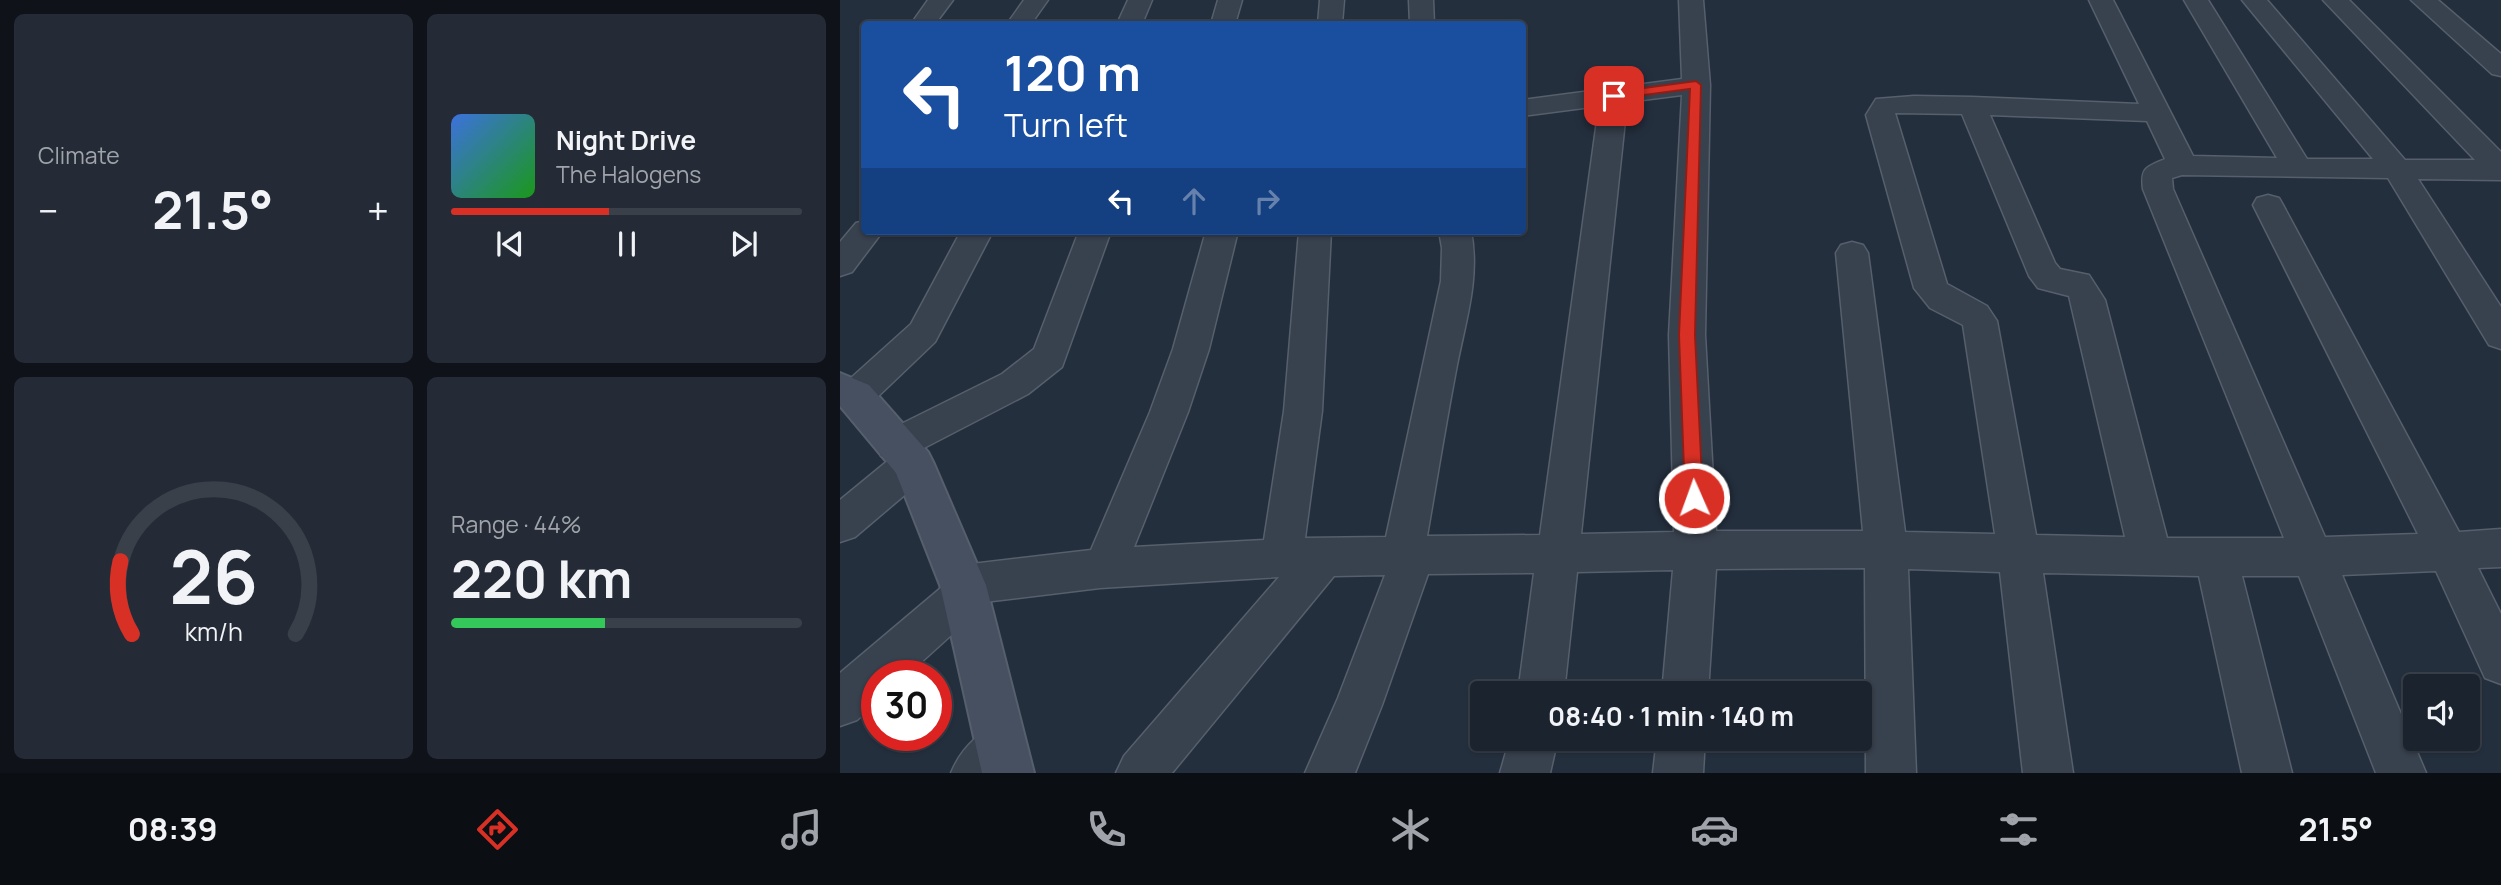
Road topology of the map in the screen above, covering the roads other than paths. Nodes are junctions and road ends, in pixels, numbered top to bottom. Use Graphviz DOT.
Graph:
graph roads {
  1 [pos="942,0"];
  2 [pos="1035,0"];
  3 [pos="1140,0"];
  4 [pos="1230,0"];
  5 [pos="1332,0"];
  6 [pos="1421,0"];
  7 [pos="1691,0"];
  8 [pos="2101,0"];
  9 [pos="2196,0"];
  10 [pos="2254,0"];
  11 [pos="2335,0"];
  12 [pos="2423,0"];
  13 [pos="925,21"];
  14 [pos="1021,21"];
  15 [pos="1131,21"];
  16 [pos="1224,21"];
  17 [pos="1330,21"];
  18 [pos="1422,21"];
  19 [pos="2501,68"];
  20 [pos="1696,85"];
  21 [pos="1614,96"];
  22 [pos="1972,105"];
  23 [pos="1526,107"];
  24 [pos="2157,113"];
  25 [pos="2178,165"];
  26 [pos="2298,169"];
  27 [pos="2397,169"];
  28 [pos="2501,170"];
  29 [pos="2268,205"];
  30 [pos="864,235"];
  31 [pos="975,235"];
  32 [pos="1094,235"];
  33 [pos="1221,235"];
  34 [pos="1315,235"];
  35 [pos="1456,235"];
  36 [pos="1852,253"];
  37 [pos="840,264"];
  38 [pos="2501,336"];
  39 [pos="848,392"];
  40 [pos="904,454"];
  41 [pos="840,524"];
  42 [pos="2501,548"];
  43 [pos="1886,550"];
  44 [pos="1696,552"];
  45 [pos="2448,552"];
  46 [pos="1559,553"];
  47 [pos="1408,555"];
  48 [pos="2019,555"];
  49 [pos="1303,556"];
  50 [pos="2313,557"];
  51 [pos="2151,558"];
  52 [pos="2216,558"];
  53 [pos="1105,567"];
  54 [pos="964,590"];
  55 [pos="2501,662"];
  56 [pos="1543,681"];
  57 [pos="1686,681"];
  58 [pos="840,703"];
  59 [pos="1531,751"];
  60 [pos="1680,751"];
  61 [pos="995,764"];
  62 [pos="1141,773"];
  63 [pos="1330,773"];
  64 [pos="1525,773"];
  65 [pos="1678,773"];
  66 [pos="1891,773"];
  67 [pos="2048,773"];
  68 [pos="2267,773"];
  69 [pos="2401,773"];
  1 -- 13 [label="street"];
  2 -- 14 [label="street"];
  3 -- 15 [label="street"];
  4 -- 16 [label="street"];
  5 -- 17 [label="street"];
  6 -- 18 [label="street"];
  7 -- 20 [label="street"];
  8 -- 24 [label="street"];
  9 -- 26 [label="street"];
  10 -- 27 [label="street"];
  11 -- 28 [label="street"];
  12 -- 19 [label="street"];
  20 -- 21 [label="street"];
  20 -- 44 [label="street"];
  21 -- 23 [label="street"];
  21 -- 46 [label="street"];
  22 -- 24 [label="street"];
  22 -- 48 [label="street"];
  22 -- 51 [label="street"];
  24 -- 25 [label="street"];
  25 -- 26 [label="street"];
  25 -- 50 [label="street"];
  26 -- 27 [label="street"];
  27 -- 28 [label="street"];
  27 -- 38 [label="street"];
  29 -- 45 [label="street"];
  30 -- 37 [label="street"];
  31 -- 39 [label="street"];
  32 -- 40 [label="street"];
  33 -- 53 [label="street"];
  34 -- 49 [label="street"];
  35 -- 47 [label="street"];
  36 -- 43 [label="street"];
  39 -- 40 [label="main road"];
  40 -- 41 [label="street"];
  40 -- 54 [label="main road"];
  42 -- 45 [label="street"];
  43 -- 44 [label="street"];
  43 -- 48 [label="street"];
  43 -- 66 [label="street"];
  44 -- 46 [label="street"];
  44 -- 57 [label="street"];
  45 -- 50 [label="street"];
  45 -- 55 [label="street"];
  46 -- 47 [label="street"];
  46 -- 56 [label="street"];
  47 -- 49 [label="street"];
  47 -- 63 [label="street"];
  48 -- 51 [label="street"];
  48 -- 67 [label="street"];
  49 -- 53 [label="street"];
  49 -- 62 [label="street"];
  50 -- 52 [label="street"];
  50 -- 69 [label="street"];
  51 -- 52 [label="street"];
  52 -- 68 [label="street"];
  53 -- 54 [label="street"];
  54 -- 58 [label="street"];
  54 -- 61 [label="main road"];
  59 -- 64 [label="street"];
  60 -- 65 [label="street"];
}
